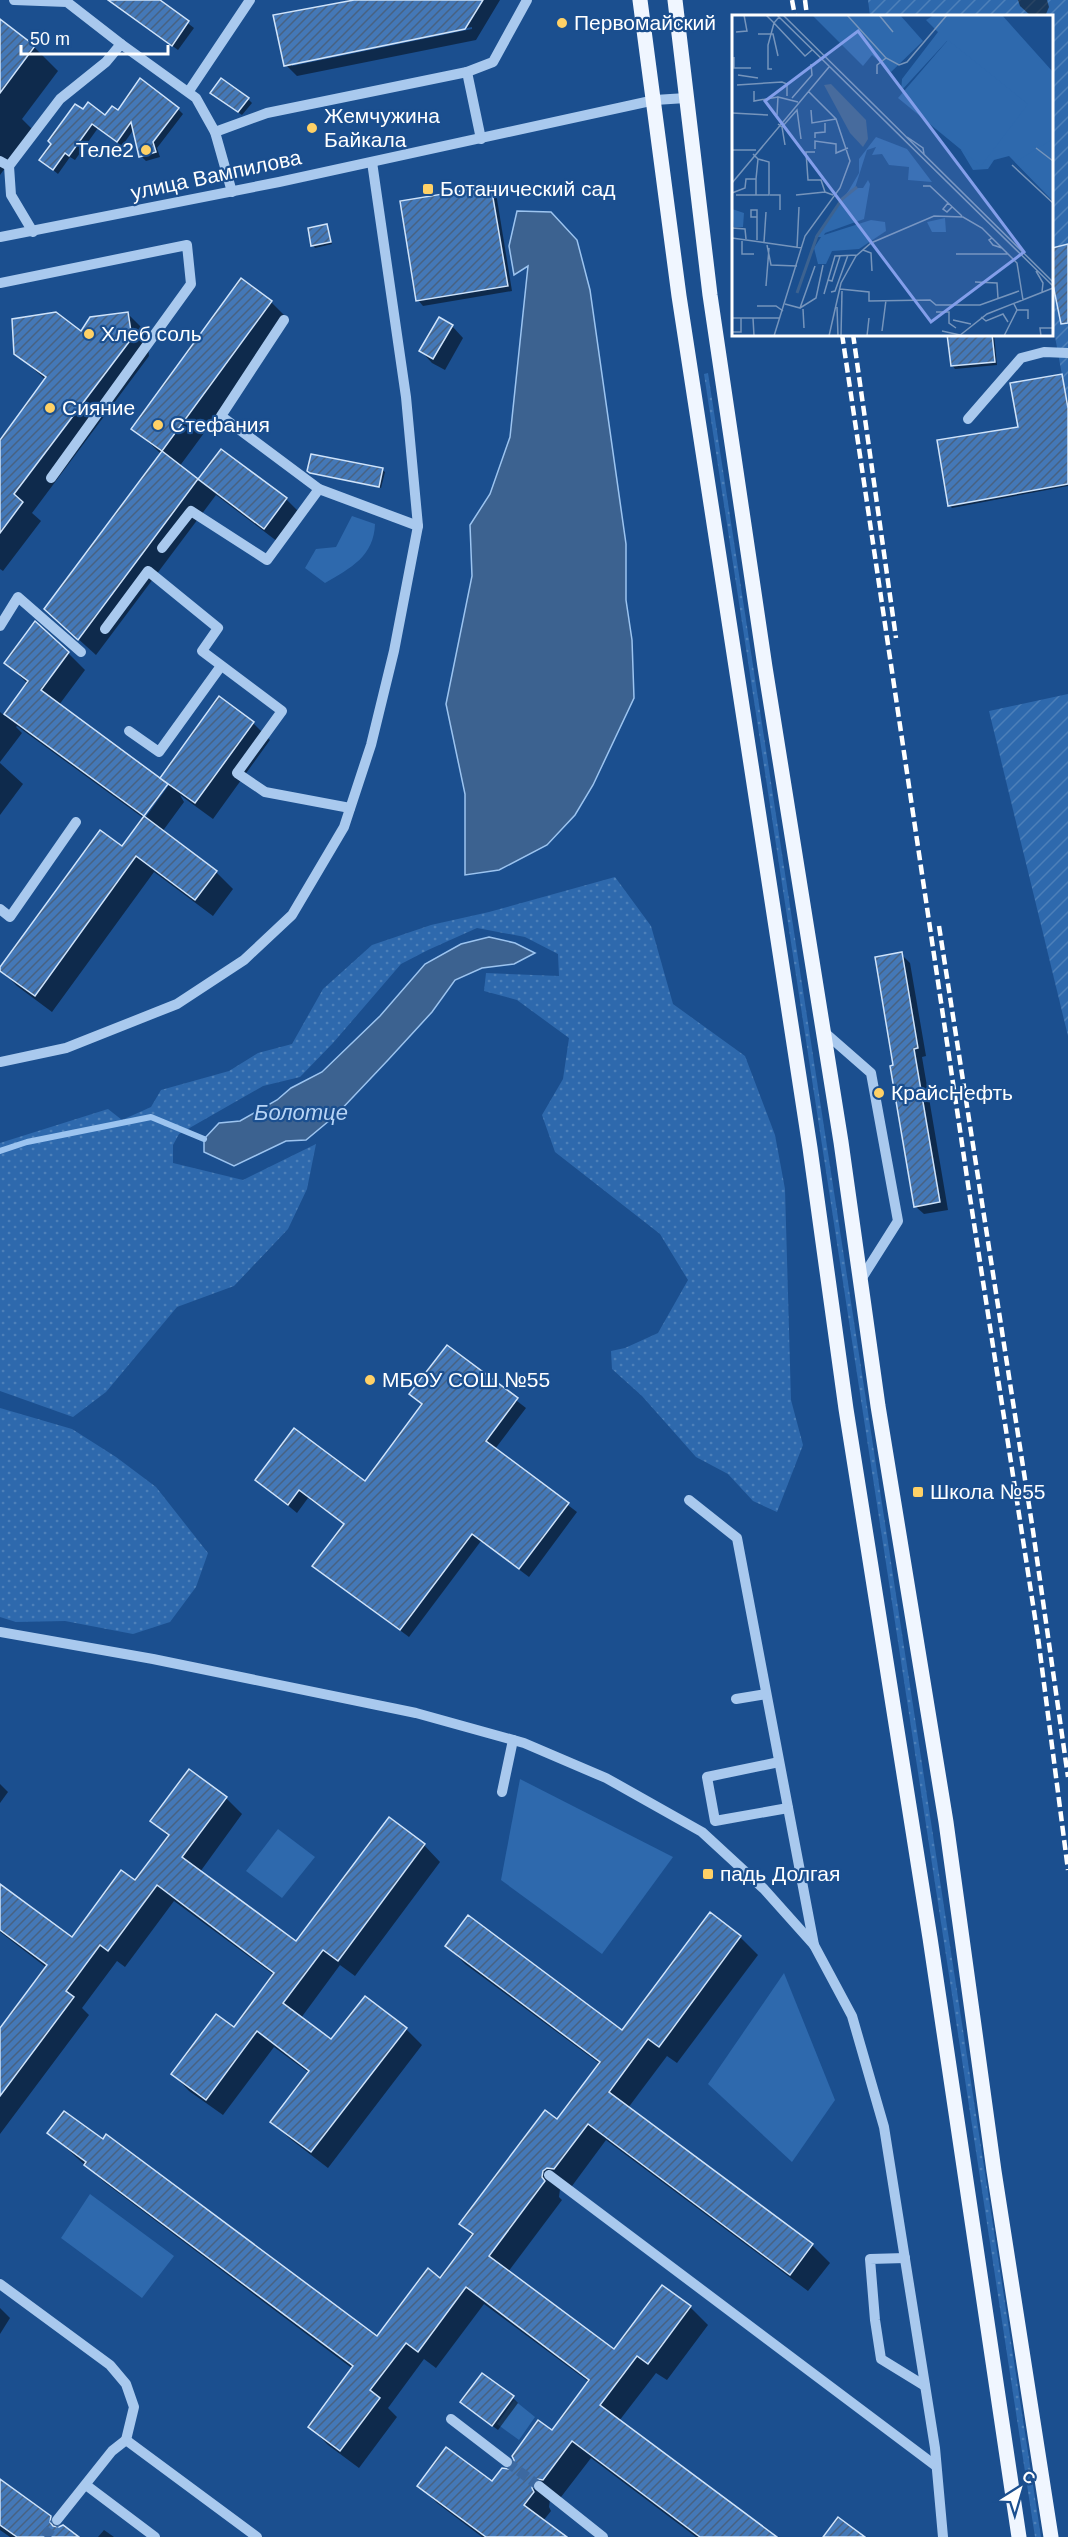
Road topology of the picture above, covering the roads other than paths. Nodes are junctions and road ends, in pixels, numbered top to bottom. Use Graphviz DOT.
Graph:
graph roads {
  1 [pos="14,0"];
  2 [pos="250,0"];
  3 [pos="527,0"];
  4 [pos="640,0"];
  5 [pos="675,0"];
  6 [pos="122,44"];
  7 [pos="467,72"];
  8 [pos="189,91"];
  9 [pos="686,98"];
  10 [pos="655,100"];
  11 [pos="215,132"];
  12 [pos="481,139"];
  13 [pos="7,162"];
  14 [pos="372,162"];
  15 [pos="232,192"];
  16 [pos="33,232"];
  17 [pos="0,237"];
  18 [pos="0,283"];
  19 [pos="284,320"];
  20 [pos="1068,352"];
  21 [pos="968,419"];
  22 [pos="51,478"];
  23 [pos="319,489"];
  24 [pos="418,526"];
  25 [pos="162,548"];
  26 [pos="0,626"];
  27 [pos="105,629"];
  28 [pos="81,652"];
  29 [pos="221,666"];
  30 [pos="129,731"];
  31 [pos="350,808"];
  32 [pos="76,822"];
  33 [pos="0,909"];
  34 [pos="823,1030"];
  35 [pos="0,1062"];
  36 [pos="860,1281"];
  37 [pos="689,1500"];
  38 [pos="0,1632"];
  39 [pos="766,1694"];
  40 [pos="736,1699"];
  41 [pos="513,1740"];
  42 [pos="779,1762"];
  43 [pos="502,1792"];
  44 [pos="788,1808"];
  45 [pos="814,1945"];
  46 [pos="549,2175"];
  47 [pos="905,2258"];
  48 [pos="0,2284"];
  49 [pos="925,2386"];
  50 [pos="451,2419"];
  51 [pos="126,2440"];
  52 [pos="507,2462"];
  53 [pos="936,2466"];
  54 [pos="87,2485"];
  55 [pos="539,2486"];
  56 [pos="57,2520"];
  57 [pos="155,2537"];
  58 [pos="257,2537"];
  59 [pos="603,2537"];
  60 [pos="943,2537"];
  61 [pos="1019,2537"];
  62 [pos="1051,2537"];
  1 -- 6 [label="street"];
  2 -- 8 [label="street"];
  3 -- 7 [label="street"];
  4 -- 10 [label="main road"];
  5 -- 9 [label="main road"];
  6 -- 8 [label="street"];
  6 -- 13 [label="street"];
  7 -- 11 [label="street"];
  7 -- 12 [label="street"];
  8 -- 11 [label="street"];
  9 -- 10 [label="street, улица Вампилова"];
  9 -- 34 [label="main road"];
  10 -- 12 [label="street, улица Вампилова"];
  10 -- 61 [label="main road"];
  11 -- 15 [label="street"];
  12 -- 14 [label="street, улица Вампилова"];
  13 -- 16 [label="street"];
  14 -- 15 [label="street, улица Вампилова"];
  14 -- 24 [label="street"];
  15 -- 16 [label="street, улица Вампилова"];
  16 -- 17 [label="street, улица Вампилова"];
  18 -- 22 [label="street"];
  19 -- 23 [label="street"];
  20 -- 21 [label="street"];
  23 -- 24 [label="street"];
  23 -- 25 [label="street"];
  24 -- 31 [label="street"];
  26 -- 28 [label="street"];
  27 -- 29 [label="street"];
  29 -- 30 [label="street"];
  29 -- 31 [label="street"];
  31 -- 35 [label="street"];
  32 -- 33 [label="street"];
  34 -- 36 [label="main road"];
  34 -- 36 [label="street"];
  36 -- 62 [label="main road"];
  37 -- 39 [label="street"];
  38 -- 41 [label="street"];
  39 -- 40 [label="street"];
  39 -- 42 [label="street"];
  41 -- 43 [label="street"];
  41 -- 45 [label="street"];
  42 -- 44 [label="street"];
  42 -- 44 [label="street"];
  44 -- 45 [label="street"];
  45 -- 47 [label="street"];
  46 -- 53 [label="street"];
  47 -- 49 [label="street"];
  47 -- 49 [label="street"];
  48 -- 51 [label="street"];
  49 -- 53 [label="street"];
  50 -- 52 [label="street"];
  51 -- 54 [label="street"];
  51 -- 58 [label="street"];
  53 -- 60 [label="street"];
  54 -- 56 [label="street"];
  54 -- 57 [label="street"];
  55 -- 59 [label="street"];
}
